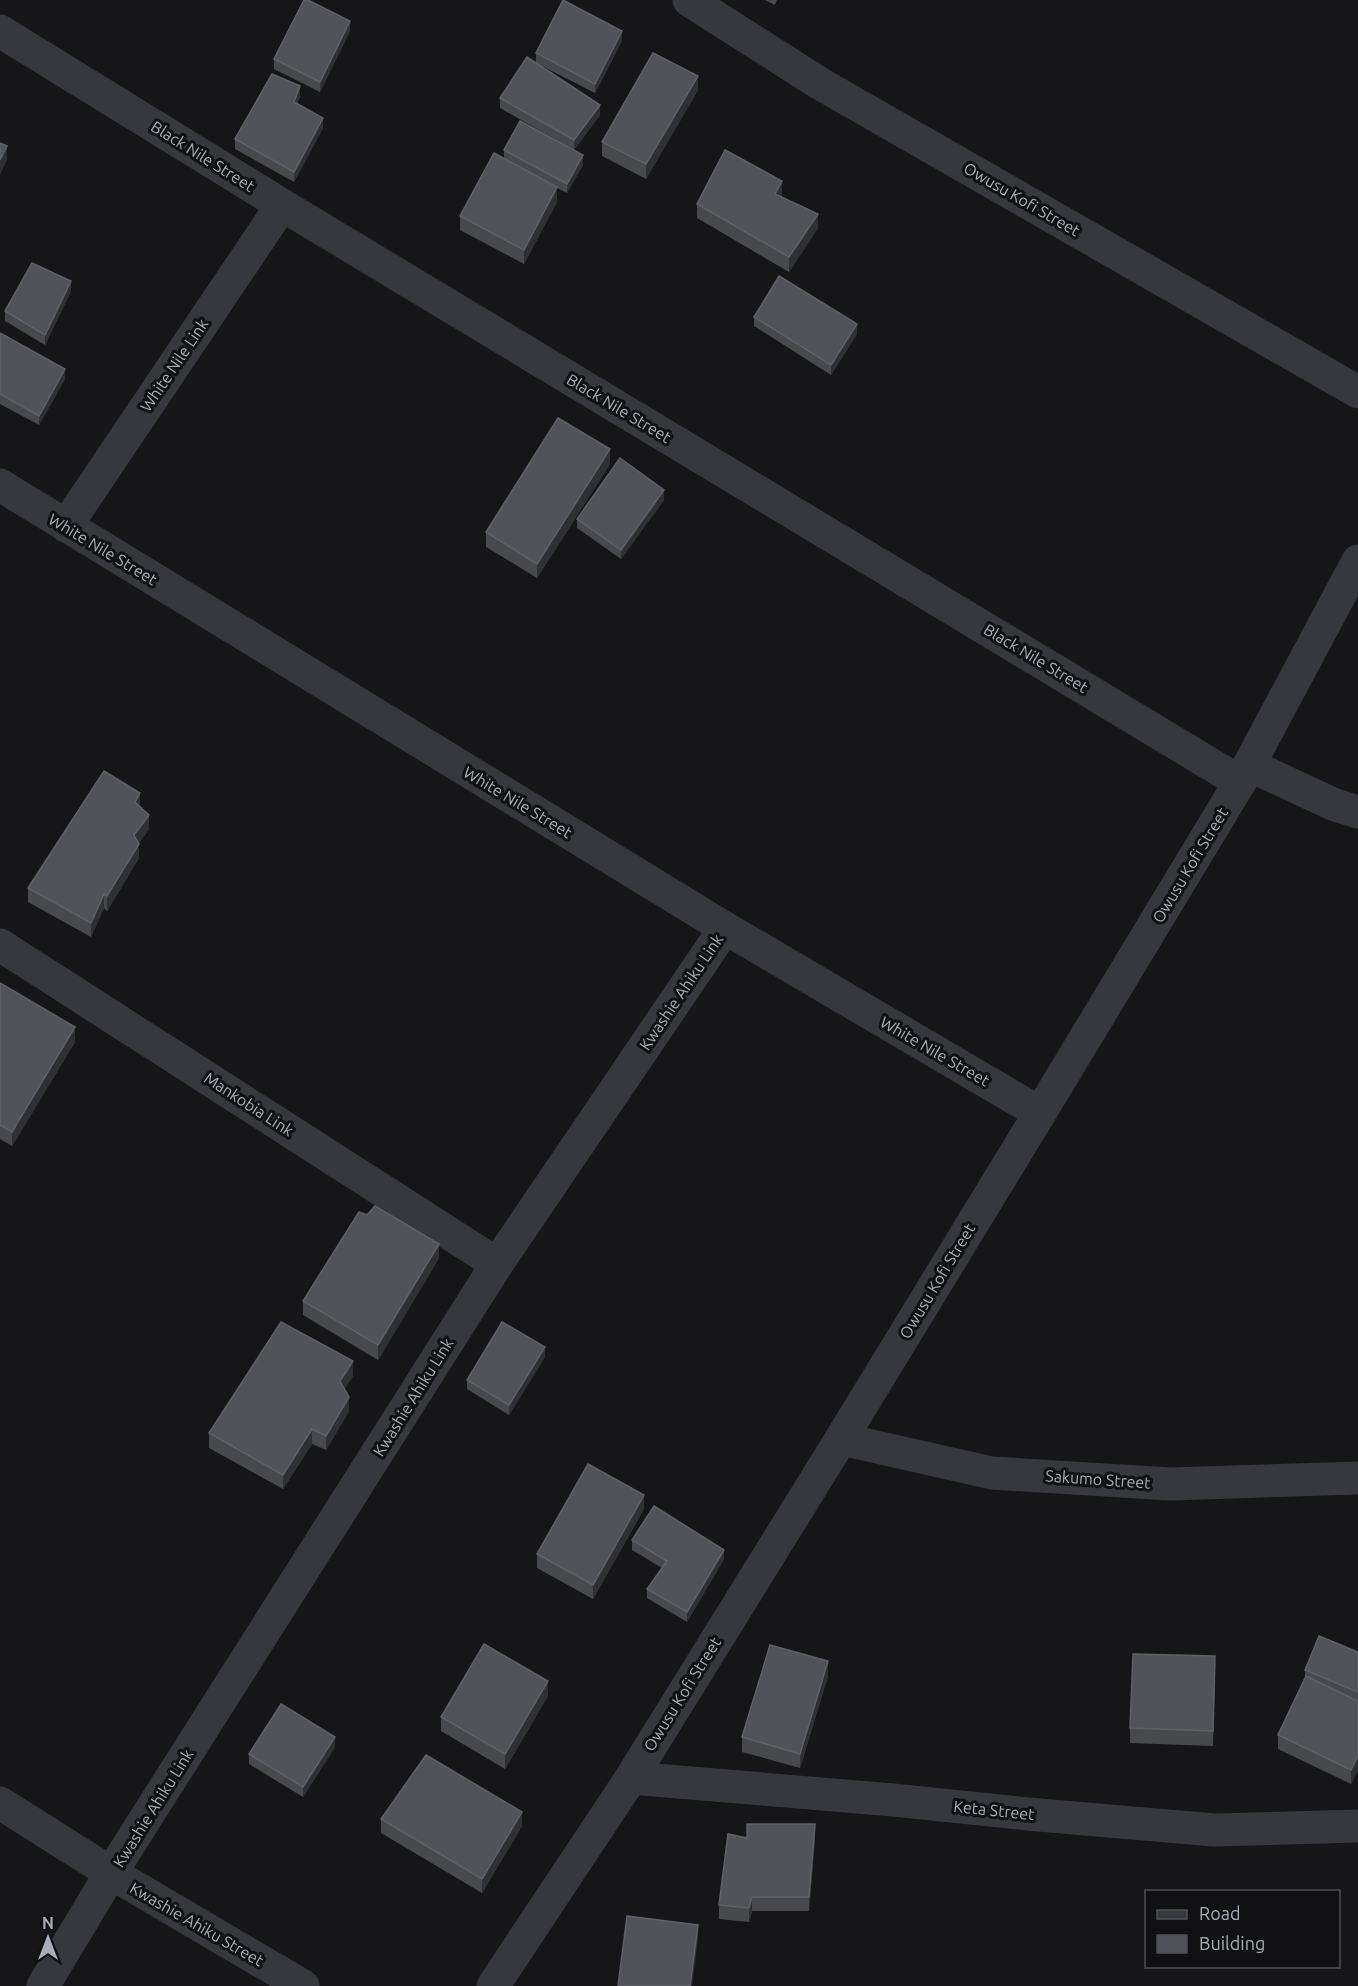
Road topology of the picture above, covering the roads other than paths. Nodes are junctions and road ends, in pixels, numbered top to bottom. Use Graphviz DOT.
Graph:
graph roads {
  1 [pos="689,0"];
  2 [pos="0,31"];
  3 [pos="282,205"];
  4 [pos="1358,392"];
  5 [pos="0,485"];
  6 [pos="66,526"];
  7 [pos="1358,561"];
  8 [pos="1245,773"];
  9 [pos="1358,812"];
  10 [pos="725,928"];
  11 [pos="0,945"];
  12 [pos="1040,1113"];
  13 [pos="497,1264"];
  14 [pos="841,1439"];
  15 [pos="1358,1478"];
  16 [pos="631,1778"];
  17 [pos="0,1803"];
  18 [pos="1358,1826"];
  19 [pos="111,1874"];
  20 [pos="43,1986"];
  21 [pos="303,1986"];
  22 [pos="493,1986"];
  1 -- 4 [label="street, Owusu Kofi Street"];
  2 -- 3 [label="street, Black Nile Street"];
  3 -- 6 [label="street, White Nile Link"];
  3 -- 8 [label="street, Black Nile Street"];
  5 -- 6 [label="street, White Nile Street"];
  6 -- 10 [label="street, White Nile Street"];
  7 -- 8 [label="street, Owusu Kofi Street"];
  8 -- 9 [label="street, Black Nile Street"];
  8 -- 12 [label="street, Owusu Kofi Street"];
  10 -- 12 [label="street, White Nile Street"];
  10 -- 13 [label="street, Kwashie Ahiku Link"];
  11 -- 13 [label="street, Mankobia Link"];
  12 -- 14 [label="street, Owusu Kofi Street"];
  13 -- 19 [label="street, Kwashie Ahiku Link"];
  14 -- 15 [label="street, Sakumo Street"];
  14 -- 16 [label="street, Owusu Kofi Street"];
  16 -- 18 [label="street, Keta Street"];
  16 -- 22 [label="street, Owusu Kofi Street"];
  17 -- 19 [label="street, Kwashie Ahiku Street"];
  19 -- 20 [label="street, Kwashie Ahiku Link"];
  19 -- 21 [label="street, Kwashie Ahiku Street"];
}
